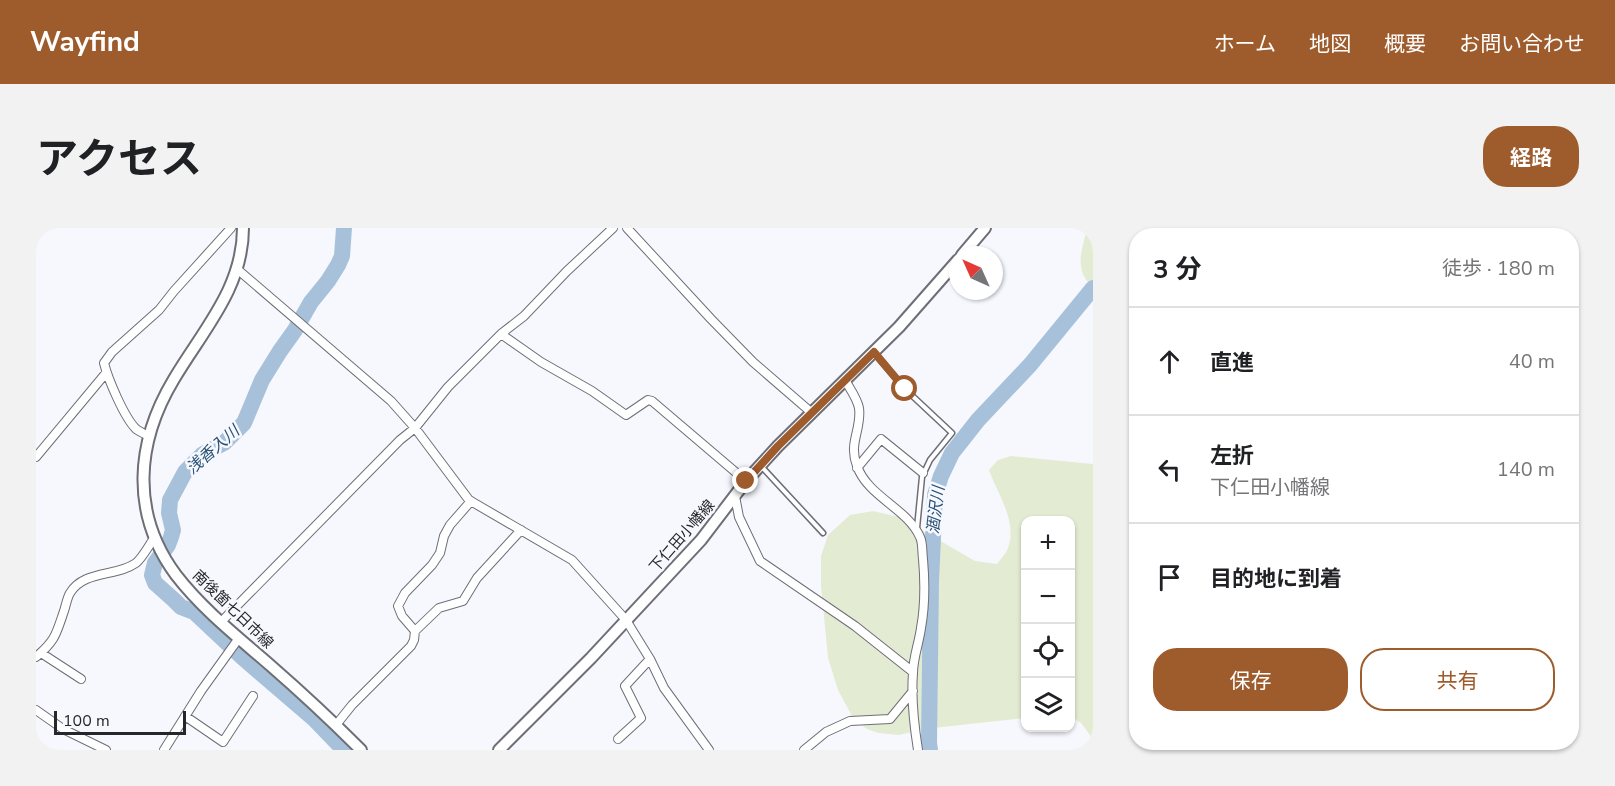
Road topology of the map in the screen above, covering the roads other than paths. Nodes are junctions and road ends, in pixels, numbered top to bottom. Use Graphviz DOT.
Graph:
graph roads {
  1 [pos="231,228"];
  2 [pos="243,228"];
  3 [pos="613,228"];
  4 [pos="627,228"];
  5 [pos="985,228"];
  6 [pos="970,246"];
  7 [pos="237,269"];
  8 [pos="949,270"];
  9 [pos="501,334"];
  10 [pos="874,352"];
  11 [pos="106,373"];
  12 [pos="844,380"];
  13 [pos="812,413"];
  14 [pos="415,428"];
  15 [pos="149,436"];
  16 [pos="36,457"];
  17 [pos="760,465"];
  18 [pos="857,468"];
  19 [pos="923,473"];
  20 [pos="746,481"];
  21 [pos="735,496"];
  22 [pos="471,501"];
  23 [pos="521,530"];
  24 [pos="917,532"];
  25 [pos="823,533"];
  26 [pos="157,540"];
  27 [pos="626,620"];
  28 [pos="221,622"];
  29 [pos="415,631"];
  30 [pos="236,642"];
  31 [pos="38,655"];
  32 [pos="650,659"];
  33 [pos="913,672"];
  34 [pos="81,679"];
  35 [pos="913,692"];
  36 [pos="253,696"];
  37 [pos="36,710"];
  38 [pos="185,716"];
  39 [pos="336,725"];
  40 [pos="618,739"];
  41 [pos="106,750"];
  42 [pos="164,750"];
  43 [pos="361,750"];
  44 [pos="499,750"];
  45 [pos="709,750"];
  46 [pos="804,750"];
  47 [pos="918,750"];
  1 -- 11 [label="street"];
  2 -- 7 [label="main road, 南後箇七日市線"];
  3 -- 9 [label="street"];
  4 -- 13 [label="street"];
  5 -- 6 [label="main road"];
  7 -- 14 [label="street"];
  7 -- 15 [label="main road, 南後箇七日市線"];
  8 -- 10 [label="main road, 下仁田小幡線"];
  9 -- 14 [label="street"];
  9 -- 20 [label="street"];
  10 -- 12 [label="main road, 下仁田小幡線"];
  10 -- 19 [label="lane"];
  11 -- 15 [label="street"];
  11 -- 16 [label="street"];
  12 -- 13 [label="main road, 下仁田小幡線"];
  12 -- 18 [label="street"];
  13 -- 17 [label="main road, 下仁田小幡線"];
  14 -- 22 [label="street"];
  14 -- 28 [label="street"];
  15 -- 26 [label="main road, 南後箇七日市線"];
  17 -- 20 [label="main road, 下仁田小幡線"];
  17 -- 25 [label="lane"];
  18 -- 19 [label="street"];
  18 -- 24 [label="street"];
  19 -- 24 [label="lane"];
  20 -- 21 [label="main road, 下仁田小幡線"];
  21 -- 27 [label="main road, 下仁田小幡線"];
  21 -- 33 [label="street"];
  22 -- 23 [label="street"];
  22 -- 29 [label="street"];
  23 -- 27 [label="street"];
  23 -- 29 [label="street"];
  24 -- 33 [label="street"];
  26 -- 28 [label="main road, 南後箇七日市線"];
  26 -- 31 [label="street"];
  27 -- 32 [label="street"];
  27 -- 44 [label="main road, 下仁田小幡線"];
  28 -- 30 [label="main road, 南後箇七日市線"];
  29 -- 39 [label="street"];
  30 -- 38 [label="street"];
  30 -- 39 [label="main road, 南後箇七日市線"];
  31 -- 34 [label="street"];
  32 -- 40 [label="street"];
  32 -- 45 [label="street"];
  33 -- 35 [label="street"];
  35 -- 46 [label="street"];
  35 -- 47 [label="street"];
  36 -- 38 [label="street"];
  37 -- 41 [label="street"];
  38 -- 42 [label="street"];
  39 -- 43 [label="main road, 南後箇七日市線"];
}
